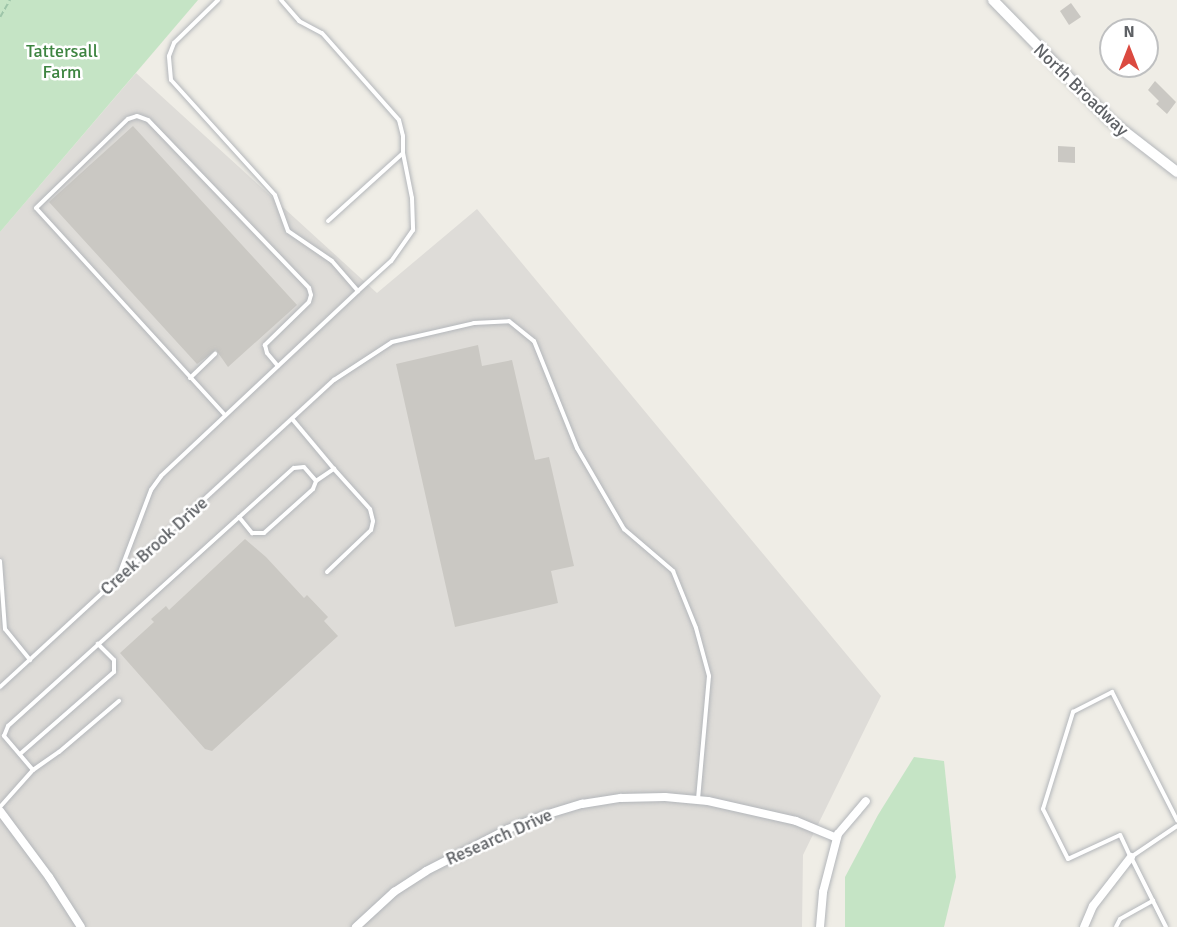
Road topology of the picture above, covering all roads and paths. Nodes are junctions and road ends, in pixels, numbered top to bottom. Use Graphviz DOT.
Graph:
graph roads {
  1 [pos="10,0"];
  2 [pos="218,0"];
  3 [pos="281,0"];
  4 [pos="993,0"];
  5 [pos="0,17"];
  6 [pos="403,153"];
  7 [pos="1177,172"];
  8 [pos="328,221"];
  9 [pos="358,291"];
  10 [pos="215,354"];
  11 [pos="278,366"];
  12 [pos="190,378"];
  13 [pos="225,415"];
  14 [pos="293,420"];
  15 [pos="334,469"];
  16 [pos="316,481"];
  17 [pos="239,518"];
  18 [pos="0,561"];
  19 [pos="327,572"];
  20 [pos="117,580"];
  21 [pos="1,596"];
  22 [pos="98,644"];
  23 [pos="30,660"];
  24 [pos="0,687"];
  25 [pos="119,700"];
  26 [pos="20,754"];
  27 [pos="33,770"];
  28 [pos="698,800"];
  29 [pos="866,801"];
  30 [pos="0,809"];
  31 [pos="1177,820"];
  32 [pos="1177,826"];
  33 [pos="837,838"];
  34 [pos="1131,857"];
  35 [pos="1153,901"];
  36 [pos="81,927"];
  37 [pos="356,927"];
  38 [pos="820,927"];
  39 [pos="1084,927"];
  40 [pos="1116,927"];
  41 [pos="1166,927"];
  1 -- 5 [label="path"];
  2 -- 9 [label="lane"];
  3 -- 6 [label="lane"];
  4 -- 7 [label="street, North Broadway"];
  6 -- 8 [label="lane"];
  6 -- 9 [label="lane"];
  9 -- 11 [label="lane"];
  10 -- 12 [label="lane"];
  11 -- 12 [label="lane"];
  11 -- 13 [label="lane"];
  12 -- 13 [label="lane"];
  13 -- 20 [label="lane"];
  14 -- 15 [label="lane"];
  14 -- 20 [label="lane, Creek Brook Drive"];
  14 -- 28 [label="lane, Creek Brook Drive"];
  15 -- 16 [label="lane"];
  15 -- 19 [label="lane"];
  16 -- 17 [label="lane"];
  16 -- 17 [label="lane"];
  17 -- 22 [label="lane"];
  18 -- 21 [label="lane"];
  20 -- 23 [label="lane, Creek Brook Drive"];
  21 -- 23 [label="lane"];
  22 -- 26 [label="lane"];
  22 -- 26 [label="lane"];
  23 -- 24 [label="lane, Creek Brook Drive"];
  25 -- 27 [label="lane"];
  26 -- 27 [label="lane"];
  27 -- 30 [label="lane"];
  28 -- 33 [label="street, Research Drive"];
  28 -- 37 [label="street, Research Drive"];
  29 -- 33 [label="street"];
  30 -- 36 [label="street"];
  31 -- 34 [label="lane"];
  32 -- 34 [label="lane"];
  33 -- 38 [label="street"];
  34 -- 35 [label="lane"];
  34 -- 39 [label="street"];
  35 -- 40 [label="lane"];
  35 -- 41 [label="lane"];
}
